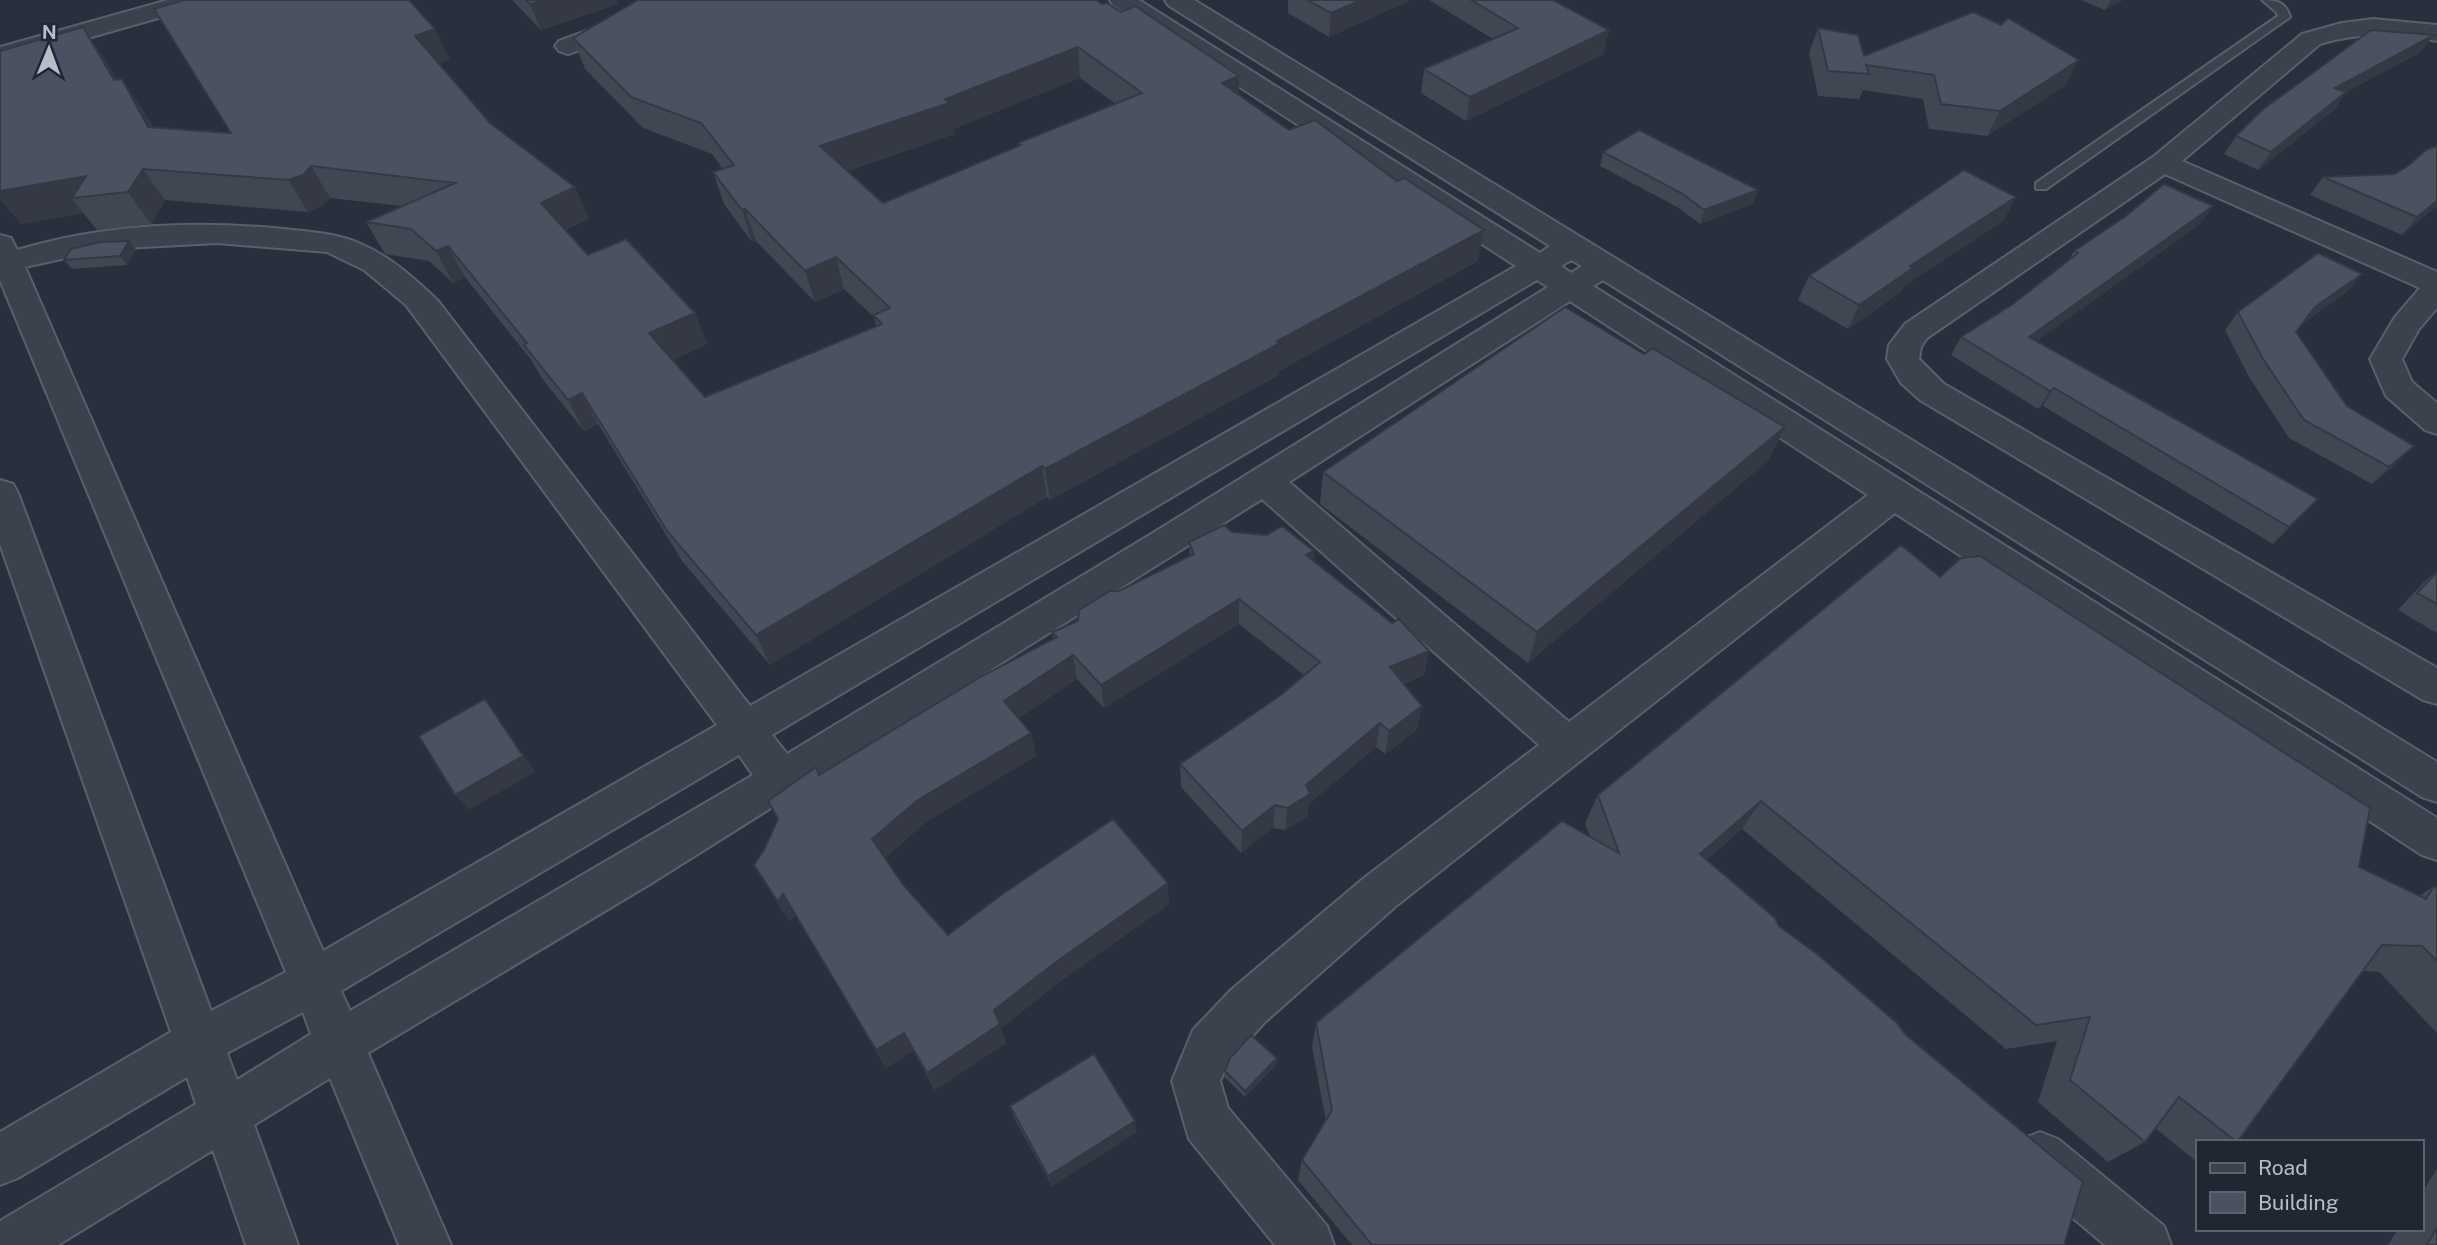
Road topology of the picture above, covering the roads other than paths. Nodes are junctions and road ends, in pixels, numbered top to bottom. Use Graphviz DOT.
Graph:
graph roads {
  1 [pos="195,0"];
  2 [pos="695,0"];
  3 [pos="1122,0"];
  4 [pos="1177,0"];
  5 [pos="2267,0"];
  6 [pos="2437,33"];
  7 [pos="568,46"];
  8 [pos="0,55"];
  9 [pos="2163,163"];
  10 [pos="2042,186"];
  11 [pos="3,257"];
  12 [pos="1573,266"];
  13 [pos="2437,286"];
  14 [pos="2437,422"];
  15 [pos="1264,481"];
  16 [pos="0,493"];
  17 [pos="1895,494"];
  18 [pos="2437,688"];
  19 [pos="744,731"];
  20 [pos="1569,747"];
  21 [pos="780,778"];
  22 [pos="2437,784"];
  23 [pos="2437,841"];
  24 [pos="313,982"];
  25 [pos="198,1043"];
  26 [pos="340,1043"];
  27 [pos="224,1114"];
  28 [pos="2006,1129"];
  29 [pos="0,1160"];
  30 [pos="9,1245"];
  31 [pos="272,1245"];
  32 [pos="425,1245"];
  33 [pos="1308,1245"];
  34 [pos="2145,1245"];
  1 -- 8 [label="street"];
  2 -- 7 [label="street"];
  3 -- 12 [label="street"];
  4 -- 12 [label="street"];
  5 -- 10 [label="lane"];
  6 -- 9 [label="street"];
  9 -- 13 [label="street"];
  9 -- 18 [label="street"];
  11 -- 19 [label="street"];
  11 -- 24 [label="street"];
  12 -- 15 [label="street"];
  12 -- 17 [label="street"];
  12 -- 19 [label="street"];
  12 -- 22 [label="street"];
  13 -- 14 [label="street"];
  15 -- 20 [label="street"];
  15 -- 21 [label="street"];
  16 -- 25 [label="street"];
  17 -- 20 [label="street"];
  17 -- 23 [label="street"];
  19 -- 21 [label="street"];
  19 -- 24 [label="street"];
  20 -- 33 [label="street"];
  21 -- 26 [label="street"];
  24 -- 25 [label="street"];
  24 -- 26 [label="street"];
  25 -- 27 [label="street"];
  25 -- 29 [label="street"];
  26 -- 27 [label="street"];
  26 -- 32 [label="street"];
  27 -- 30 [label="street"];
  27 -- 31 [label="street"];
  28 -- 34 [label="street"];
}
